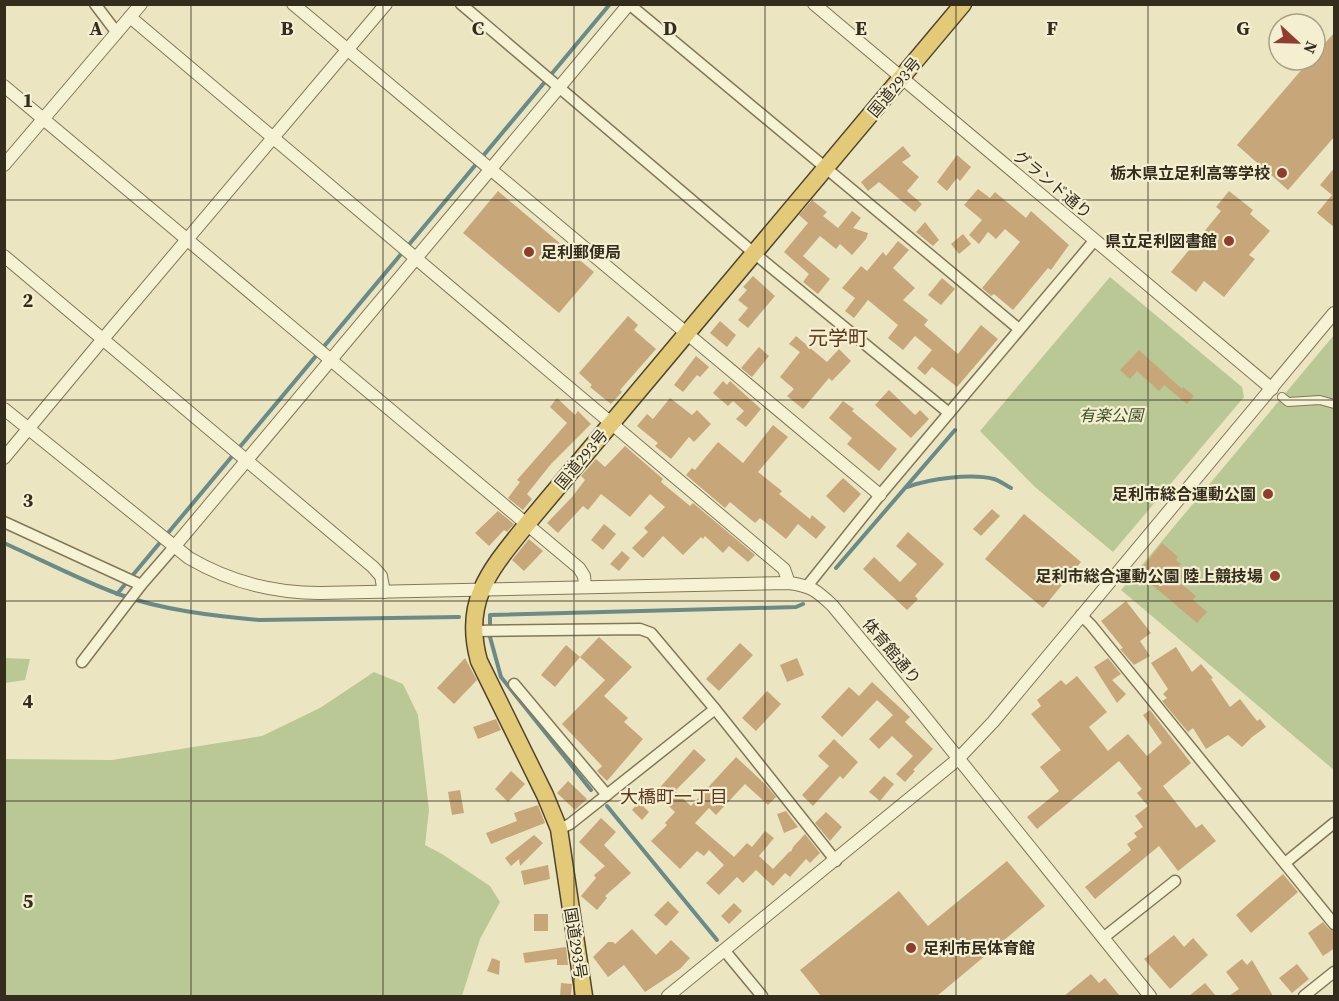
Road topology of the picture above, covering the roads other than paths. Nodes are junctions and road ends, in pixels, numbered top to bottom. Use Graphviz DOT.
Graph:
graph roads {
  1 [pos="95,4"];
  2 [pos="141,4"];
  3 [pos="293,4"];
  4 [pos="386,4"];
  5 [pos="461,4"];
  6 [pos="629,4"];
  7 [pos="814,4"];
  8 [pos="963,4"];
  9 [pos="130,17"];
  10 [pos="117,33"];
  11 [pos="348,50"];
  12 [pos="902,78"];
  13 [pos="4,86"];
  14 [pos="560,87"];
  15 [pos="45,119"];
  16 [pos="274,138"];
  17 [pos="4,165"];
  18 [pos="490,168"];
  19 [pos="825,168"];
  20 [pos="187,241"];
  21 [pos="1094,241"];
  22 [pos="755,254"];
  23 [pos="4,256"];
  24 [pos="416,258"];
  25 [pos="1335,313"];
  26 [pos="1019,329"];
  27 [pos="687,333"];
  28 [pos="103,339"];
  29 [pos="330,359"];
  30 [pos="1272,389"];
  31 [pos="1282,397"];
  32 [pos="1335,404"];
  33 [pos="4,409"];
  34 [pos="949,413"];
  35 [pos="612,423"];
  36 [pos="29,429"];
  37 [pos="4,458"];
  38 [pos="246,459"];
  39 [pos="880,495"];
  40 [pos="4,522"];
  41 [pos="527,524"];
  42 [pos="174,547"];
  43 [pos="789,583"];
  44 [pos="808,585"];
  45 [pos="585,586"];
  46 [pos="139,587"];
  47 [pos="482,590"];
  48 [pos="384,592"];
  49 [pos="1081,615"];
  50 [pos="474,631"];
  51 [pos="82,662"];
  52 [pos="514,684"];
  53 [pos="715,709"];
  54 [pos="958,759"];
  55 [pos="607,795"];
  56 [pos="1335,823"];
  57 [pos="559,830"];
  58 [pos="836,861"];
  59 [pos="1285,863"];
  60 [pos="1174,881"];
  61 [pos="1335,924"];
  62 [pos="1103,938"];
  63 [pos="724,950"];
  64 [pos="1335,972"];
  65 [pos="584,996"];
  66 [pos="668,996"];
  67 [pos="762,996"];
  68 [pos="1150,996"];
  69 [pos="1304,996"];
  1 -- 10 [label="street"];
  2 -- 9 [label="street"];
  3 -- 11 [label="street"];
  4 -- 11 [label="street"];
  5 -- 14 [label="street"];
  6 -- 14 [label="street"];
  6 -- 19 [label="street"];
  7 -- 12 [label="street, グランド通り"];
  8 -- 12 [label="highway, 国道293号"];
  9 -- 10 [label="street"];
  9 -- 16 [label="street"];
  10 -- 15 [label="street"];
  11 -- 16 [label="street"];
  11 -- 18 [label="street"];
  12 -- 19 [label="highway, 国道293号"];
  12 -- 21 [label="street, グランド通り"];
  13 -- 15 [label="street"];
  14 -- 18 [label="street"];
  14 -- 22 [label="street"];
  15 -- 17 [label="street"];
  15 -- 20 [label="street"];
  16 -- 20 [label="street"];
  16 -- 24 [label="street"];
  18 -- 24 [label="street"];
  18 -- 27 [label="street"];
  19 -- 22 [label="highway, 国道293号"];
  19 -- 26 [label="street"];
  20 -- 28 [label="street"];
  20 -- 29 [label="street"];
  21 -- 26 [label="street"];
  21 -- 30 [label="street, グランド通り"];
  22 -- 27 [label="highway, 国道293号"];
  22 -- 34 [label="street"];
  23 -- 28 [label="street"];
  24 -- 29 [label="street"];
  24 -- 35 [label="street"];
  25 -- 30 [label="street"];
  26 -- 34 [label="street"];
  27 -- 35 [label="highway, 国道293号"];
  27 -- 39 [label="street"];
  28 -- 36 [label="street"];
  28 -- 38 [label="street"];
  29 -- 38 [label="street"];
  29 -- 41 [label="street"];
  30 -- 49 [label="street"];
  31 -- 32 [label="street"];
  33 -- 36 [label="street"];
  34 -- 39 [label="street"];
  35 -- 41 [label="highway, 国道293号"];
  35 -- 43 [label="street"];
  36 -- 37 [label="street"];
  36 -- 42 [label="street"];
  38 -- 42 [label="street"];
  38 -- 48 [label="street"];
  39 -- 44 [label="street"];
  40 -- 46 [label="street"];
  41 -- 45 [label="street"];
  41 -- 47 [label="highway, 国道293号"];
  42 -- 46 [label="street"];
  42 -- 48 [label="street"];
  43 -- 44 [label="street"];
  43 -- 45 [label="street"];
  44 -- 54 [label="street, 体育館通り"];
  45 -- 47 [label="street"];
  46 -- 51 [label="street"];
  47 -- 48 [label="street"];
  47 -- 50 [label="highway, 国道293号"];
  49 -- 54 [label="street"];
  49 -- 59 [label="street"];
  50 -- 53 [label="street"];
  50 -- 57 [label="highway, 国道293号"];
  52 -- 55 [label="street"];
  53 -- 55 [label="street"];
  53 -- 58 [label="street"];
  54 -- 58 [label="street"];
  54 -- 62 [label="street, 体育館通り"];
  55 -- 57 [label="street"];
  56 -- 59 [label="street"];
  57 -- 65 [label="highway, 国道293号"];
  58 -- 63 [label="street"];
  59 -- 61 [label="street"];
  60 -- 62 [label="street"];
  62 -- 68 [label="street, 体育館通り"];
  63 -- 66 [label="street"];
  63 -- 67 [label="street"];
  64 -- 69 [label="street"];
}
